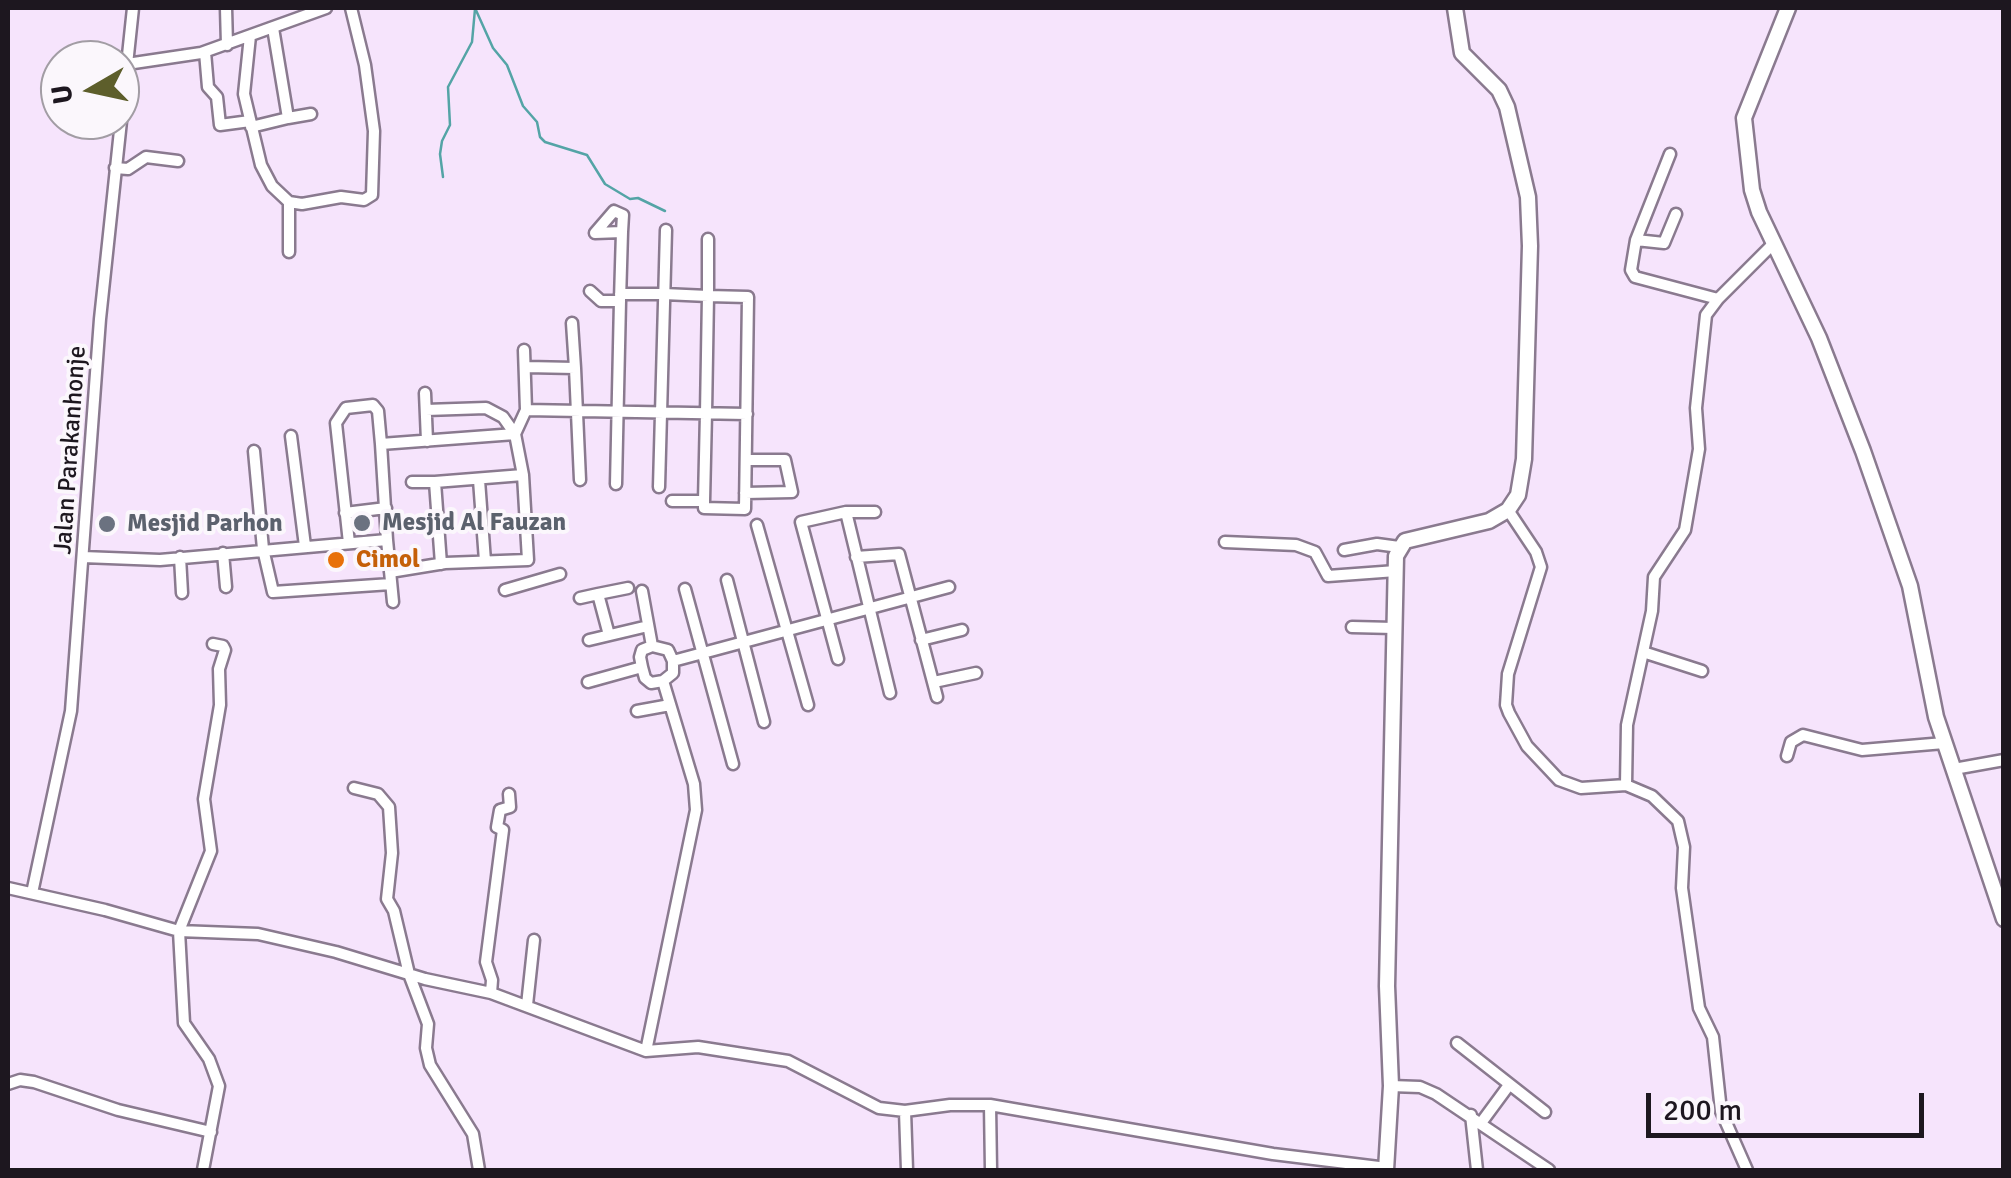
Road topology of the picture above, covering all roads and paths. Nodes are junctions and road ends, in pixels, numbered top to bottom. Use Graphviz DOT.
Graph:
graph roads {
  1 [pos="134,8"];
  2 [pos="226,8"];
  3 [pos="326,8"];
  4 [pos="351,8"];
  5 [pos="1455,8"];
  6 [pos="1788,8"];
  7 [pos="273,28"];
  8 [pos="250,36"];
  9 [pos="130,40"];
  10 [pos="226,44"];
  11 [pos="205,52"];
  12 [pos="140,63"];
  13 [pos="311,114"];
  14 [pos="288,118"];
  15 [pos="251,124"];
  16 [pos="118,140"];
  17 [pos="1670,154"];
  18 [pos="178,161"];
  19 [pos="115,168"];
  20 [pos="289,202"];
  21 [pos="1676,214"];
  22 [pos="666,230"];
  23 [pos="622,232"];
  24 [pos="708,239"];
  25 [pos="1636,240"];
  26 [pos="1774,243"];
  27 [pos="288,252"];
  28 [pos="590,292"];
  29 [pos="664,294"];
  30 [pos="708,296"];
  31 [pos="620,297"];
  32 [pos="1718,299"];
  33 [pos="572,323"];
  34 [pos="524,350"];
  35 [pos="526,367"];
  36 [pos="575,368"];
  37 [pos="425,393"];
  38 [pos="426,410"];
  39 [pos="526,410"];
  40 [pos="576,410"];
  41 [pos="616,411"];
  42 [pos="662,412"];
  43 [pos="706,413"];
  44 [pos="747,414"];
  45 [pos="516,434"];
  46 [pos="292,436"];
  47 [pos="427,441"];
  48 [pos="381,444"];
  49 [pos="254,450"];
  50 [pos="746,460"];
  51 [pos="523,475"];
  52 [pos="479,480"];
  53 [pos="580,480"];
  54 [pos="412,482"];
  55 [pos="435,482"];
  56 [pos="616,484"];
  57 [pos="659,488"];
  58 [pos="745,494"];
  59 [pos="672,500"];
  60 [pos="704,501"];
  61 [pos="386,508"];
  62 [pos="1508,510"];
  63 [pos="846,512"];
  64 [pos="875,512"];
  65 [pos="345,513"];
  66 [pos="757,525"];
  67 [pos="387,540"];
  68 [pos="1225,542"];
  69 [pos="348,543"];
  70 [pos="304,546"];
  71 [pos="1399,547"];
  72 [pos="263,549"];
  73 [pos="1344,550"];
  74 [pos="224,553"];
  75 [pos="180,556"];
  76 [pos="856,557"];
  77 [pos="83,558"];
  78 [pos="528,560"];
  79 [pos="484,561"];
  80 [pos="441,564"];
  81 [pos="1396,570"];
  82 [pos="560,574"];
  83 [pos="390,578"];
  84 [pos="727,580"];
  85 [pos="532,582"];
  86 [pos="226,587"];
  87 [pos="949,587"];
  88 [pos="628,588"];
  89 [pos="505,590"];
  90 [pos="685,590"];
  91 [pos="642,591"];
  92 [pos="182,593"];
  93 [pos="598,594"];
  94 [pos="580,598"];
  95 [pos="910,598"];
  96 [pos="393,602"];
  97 [pos="870,606"];
  98 [pos="828,619"];
  99 [pos="648,626"];
  100 [pos="1352,627"];
  101 [pos="1394,628"];
  102 [pos="786,630"];
  103 [pos="962,630"];
  104 [pos="609,636"];
  105 [pos="589,640"];
  106 [pos="921,640"];
  107 [pos="743,642"];
  108 [pos="218,645"];
  109 [pos="652,646"];
  110 [pos="703,652"];
  111 [pos="1643,652"];
  112 [pos="838,659"];
  113 [pos="673,661"];
  114 [pos="642,667"];
  115 [pos="1702,671"];
  116 [pos="976,673"];
  117 [pos="664,681"];
  118 [pos="588,682"];
  119 [pos="934,682"];
  120 [pos="890,693"];
  121 [pos="937,698"];
  122 [pos="670,705"];
  123 [pos="808,705"];
  124 [pos="638,712"];
  125 [pos="764,722"];
  126 [pos="1944,743"];
  127 [pos="1787,756"];
  128 [pos="2004,760"];
  129 [pos="733,764"];
  130 [pos="1954,768"];
  131 [pos="1626,784"];
  132 [pos="354,788"];
  133 [pos="509,794"];
  134 [pos="8,888"];
  135 [pos="32,893"];
  136 [pos="2004,919"];
  137 [pos="179,930"];
  138 [pos="534,940"];
  139 [pos="409,974"];
  140 [pos="491,993"];
  141 [pos="527,1006"];
  142 [pos="1458,1044"];
  143 [pos="646,1051"];
  144 [pos="8,1084"];
  145 [pos="1510,1085"];
  146 [pos="1391,1086"];
  147 [pos="990,1105"];
  148 [pos="905,1111"];
  149 [pos="1545,1112"];
  150 [pos="1476,1119"];
  151 [pos="211,1132"];
  152 [pos="1386,1169"];
  153 [pos="1544,1169"];
  154 [pos="204,1170"];
  155 [pos="479,1170"];
  156 [pos="907,1170"];
  157 [pos="992,1170"];
  158 [pos="1478,1170"];
  159 [pos="1747,1170"];
  1 -- 9 [label="street, Jalan Parakanhonje"];
  2 -- 10 [label="street"];
  3 -- 7 [label="street"];
  4 -- 20 [label="street"];
  5 -- 62 [label="street"];
  6 -- 26 [label="street"];
  7 -- 8 [label="street"];
  7 -- 14 [label="street"];
  8 -- 10 [label="street"];
  8 -- 15 [label="street"];
  10 -- 11 [label="street"];
  11 -- 12 [label="street"];
  11 -- 15 [label="street"];
  13 -- 14 [label="street"];
  14 -- 15 [label="street"];
  15 -- 20 [label="street"];
  16 -- 19 [label="street, Jalan Parakanhonje"];
  17 -- 25 [label="street"];
  18 -- 19 [label="street"];
  19 -- 77 [label="street, Jalan Parakanhonje"];
  20 -- 27 [label="street"];
  21 -- 25 [label="street"];
  22 -- 29 [label="street"];
  23 -- 31 [label="street"];
  24 -- 30 [label="street"];
  25 -- 32 [label="street"];
  26 -- 32 [label="street"];
  26 -- 126 [label="street"];
  28 -- 31 [label="street"];
  29 -- 30 [label="street"];
  29 -- 31 [label="street"];
  29 -- 42 [label="street"];
  30 -- 43 [label="street"];
  30 -- 44 [label="street"];
  31 -- 41 [label="street"];
  32 -- 111 [label="street"];
  33 -- 36 [label="street"];
  34 -- 35 [label="street"];
  35 -- 36 [label="street"];
  35 -- 39 [label="street"];
  36 -- 40 [label="street"];
  37 -- 38 [label="street"];
  38 -- 45 [label="street"];
  38 -- 47 [label="street"];
  39 -- 40 [label="street"];
  39 -- 45 [label="street"];
  40 -- 41 [label="street"];
  40 -- 53 [label="street"];
  41 -- 42 [label="street"];
  41 -- 56 [label="street"];
  42 -- 43 [label="street"];
  42 -- 57 [label="street"];
  43 -- 44 [label="street"];
  43 -- 60 [label="street"];
  44 -- 50 [label="street"];
  45 -- 47 [label="street"];
  45 -- 51 [label="street"];
  46 -- 70 [label="street"];
  47 -- 48 [label="street"];
  48 -- 61 [label="street"];
  48 -- 65 [label="street"];
  49 -- 72 [label="street"];
  50 -- 58 [label="street"];
  50 -- 58 [label="street"];
  51 -- 52 [label="street"];
  51 -- 78 [label="street"];
  52 -- 55 [label="street"];
  52 -- 79 [label="street"];
  54 -- 55 [label="street"];
  55 -- 80 [label="street"];
  58 -- 60 [label="street"];
  59 -- 60 [label="street"];
  61 -- 65 [label="street"];
  61 -- 67 [label="street"];
  62 -- 71 [label="street"];
  62 -- 131 [label="street"];
  63 -- 64 [label="street"];
  63 -- 76 [label="street"];
  63 -- 98 [label="street"];
  65 -- 69 [label="street"];
  66 -- 102 [label="street"];
  67 -- 69 [label="street"];
  67 -- 83 [label="street"];
  68 -- 81 [label="street"];
  69 -- 70 [label="street"];
  70 -- 72 [label="street"];
  71 -- 73 [label="street"];
  71 -- 81 [label="street"];
  72 -- 74 [label="street"];
  72 -- 83 [label="street"];
  74 -- 75 [label="street"];
  74 -- 86 [label="street"];
  75 -- 77 [label="street"];
  75 -- 92 [label="street"];
  76 -- 95 [label="street"];
  76 -- 97 [label="street"];
  77 -- 135 [label="street, Jalan Parakanhonje"];
  78 -- 79 [label="street"];
  78 -- 85 [label="street"];
  79 -- 80 [label="street"];
  80 -- 83 [label="street"];
  81 -- 101 [label="street"];
  82 -- 85 [label="street"];
  83 -- 96 [label="street"];
  84 -- 107 [label="street"];
  85 -- 89 [label="street"];
  87 -- 95 [label="street"];
  88 -- 93 [label="street"];
  90 -- 110 [label="street"];
  91 -- 99 [label="street"];
  93 -- 94 [label="street"];
  93 -- 104 [label="street"];
  95 -- 97 [label="street"];
  95 -- 106 [label="street"];
  97 -- 98 [label="street"];
  97 -- 120 [label="street"];
  98 -- 102 [label="street"];
  98 -- 112 [label="street"];
  99 -- 104 [label="street"];
  99 -- 109 [label="street"];
  100 -- 101 [label="street"];
  101 -- 146 [label="street"];
  102 -- 107 [label="street"];
  102 -- 123 [label="street"];
  103 -- 106 [label="street"];
  104 -- 105 [label="street"];
  106 -- 119 [label="street"];
  107 -- 110 [label="street"];
  107 -- 125 [label="street"];
  108 -- 137 [label="street"];
  109 -- 113 [label="street"];
  109 -- 114 [label="street"];
  110 -- 113 [label="street"];
  110 -- 129 [label="street"];
  111 -- 115 [label="street"];
  111 -- 131 [label="street"];
  113 -- 117 [label="street"];
  114 -- 117 [label="street"];
  114 -- 118 [label="street"];
  116 -- 119 [label="street"];
  117 -- 122 [label="street"];
  119 -- 121 [label="street"];
  122 -- 124 [label="street"];
  122 -- 143 [label="street"];
  126 -- 127 [label="street"];
  126 -- 130 [label="street"];
  128 -- 130 [label="street"];
  130 -- 136 [label="street"];
  131 -- 159 [label="street"];
  132 -- 139 [label="street"];
  133 -- 140 [label="street"];
  134 -- 135 [label="street"];
  135 -- 137 [label="street"];
  137 -- 139 [label="street"];
  137 -- 151 [label="street"];
  138 -- 141 [label="street"];
  139 -- 140 [label="street"];
  139 -- 155 [label="street"];
  140 -- 141 [label="street"];
  141 -- 143 [label="street"];
  142 -- 145 [label="street"];
  143 -- 148 [label="street"];
  144 -- 151 [label="street"];
  145 -- 149 [label="street"];
  145 -- 150 [label="street"];
  146 -- 150 [label="street"];
  146 -- 152 [label="street"];
  147 -- 148 [label="street"];
  147 -- 152 [label="street"];
  147 -- 157 [label="street"];
  148 -- 156 [label="street"];
  150 -- 153 [label="street"];
  150 -- 158 [label="street"];
  151 -- 154 [label="street"];
}
